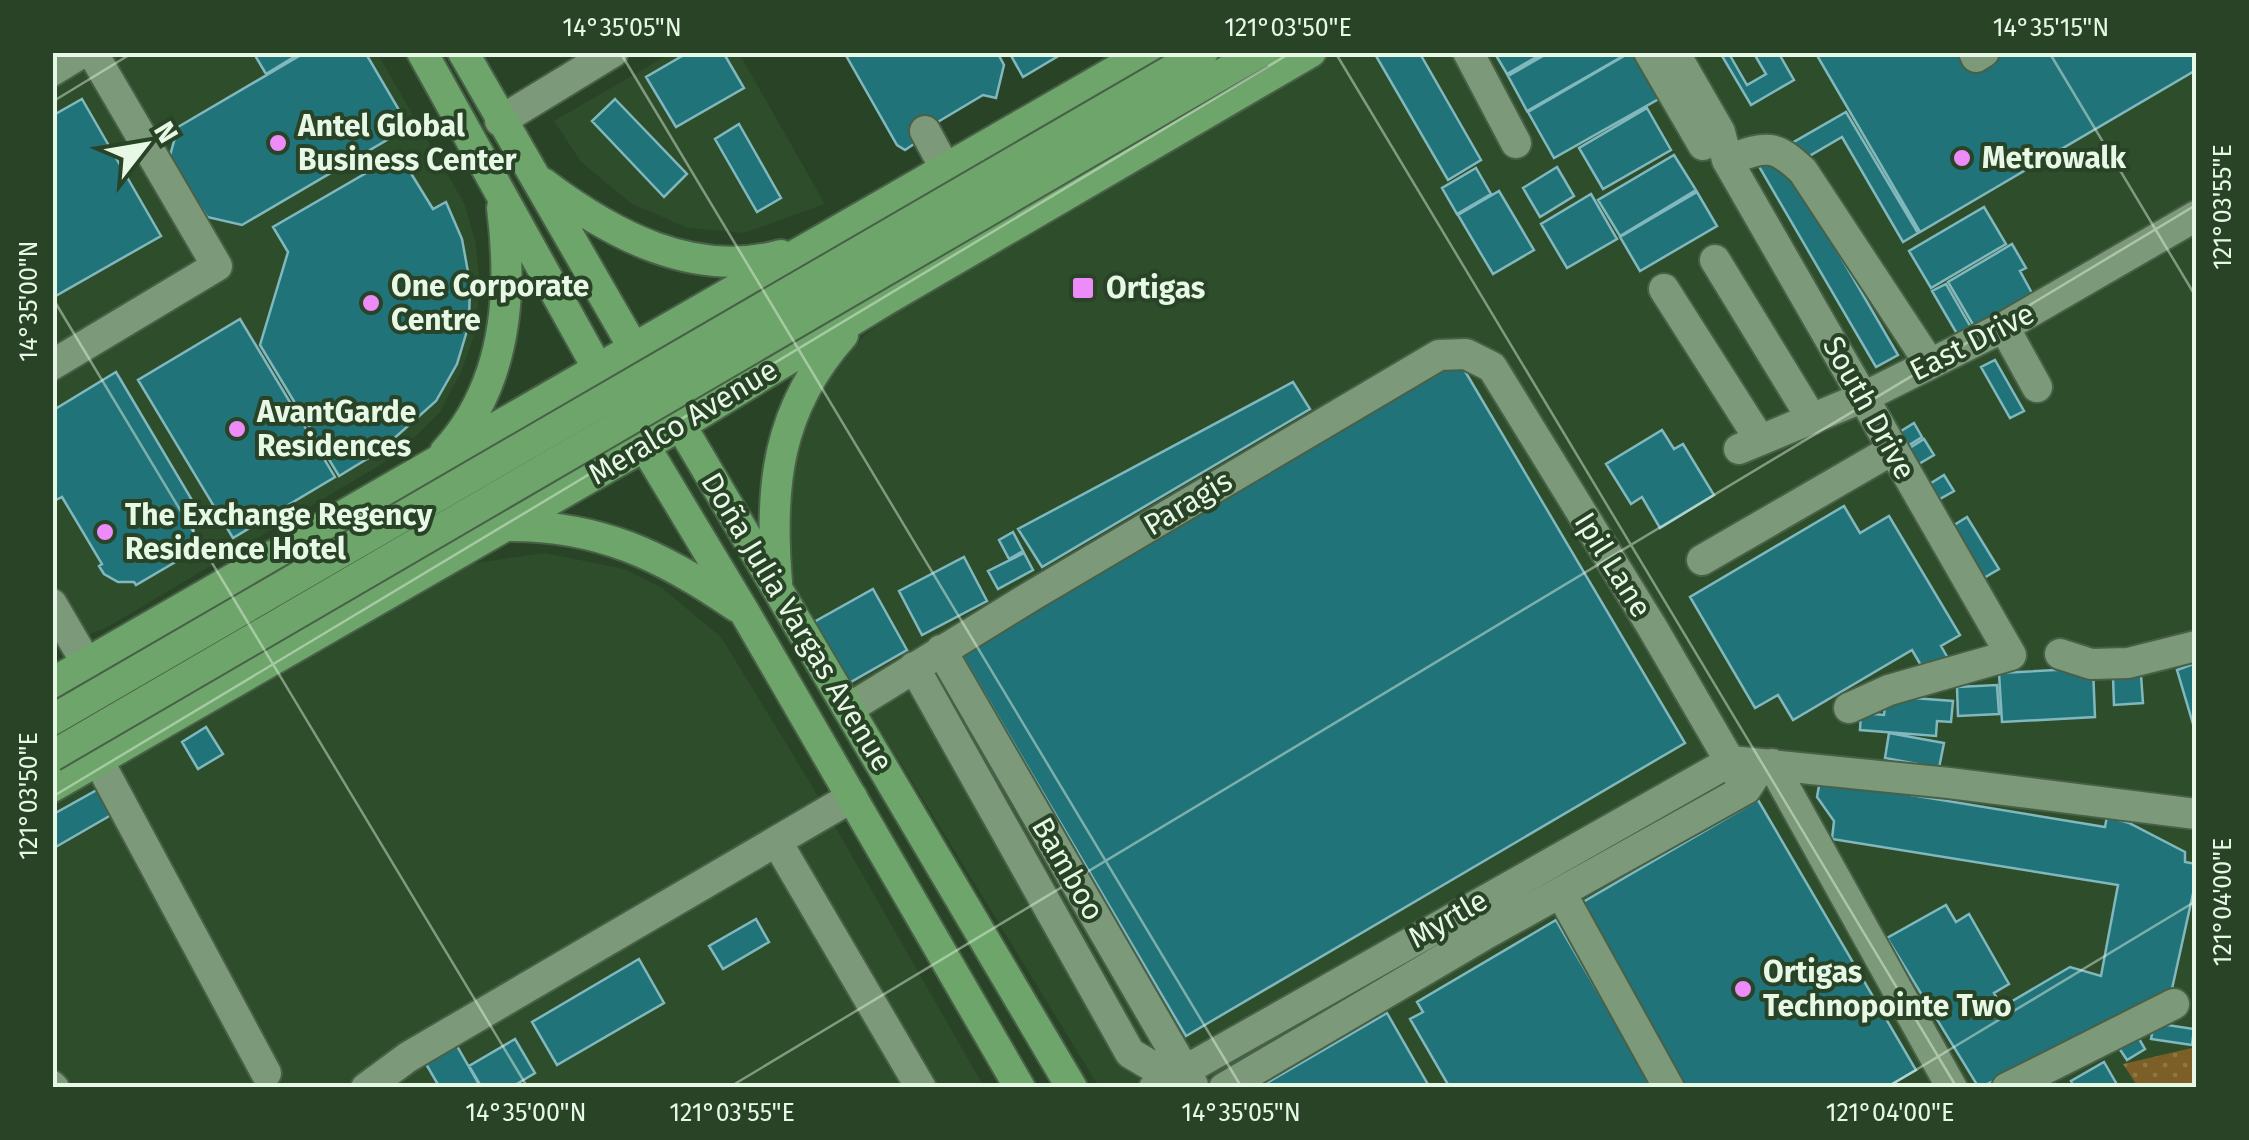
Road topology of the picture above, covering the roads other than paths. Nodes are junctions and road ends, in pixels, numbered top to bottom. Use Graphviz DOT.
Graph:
graph roads {
  1 [pos="83,52"];
  2 [pos="92,52"];
  3 [pos="422,52"];
  4 [pos="462,52"];
  5 [pos="613,52"];
  6 [pos="1148,52"];
  7 [pos="1202,52"];
  8 [pos="1260,52"];
  9 [pos="1311,52"];
  10 [pos="1468,52"];
  11 [pos="1649,52"];
  12 [pos="1674,52"];
  13 [pos="1974,52"];
  14 [pos="1984,52"];
  15 [pos="52,71"];
  16 [pos="500,121"];
  17 [pos="925,131"];
  18 [pos="1516,143"];
  19 [pos="1727,160"];
  20 [pos="946,170"];
  21 [pos="531,174"];
  22 [pos="499,190"];
  23 [pos="2196,216"];
  24 [pos="827,239"];
  25 [pos="1715,260"];
  26 [pos="1664,290"];
  27 [pos="875,307"];
  28 [pos="2004,327"];
  29 [pos="830,334"];
  30 [pos="634,350"];
  31 [pos="1466,354"];
  32 [pos="1930,364"];
  33 [pos="52,366"];
  34 [pos="598,370"];
  35 [pos="2037,387"];
  36 [pos="662,396"];
  37 [pos="1864,397"];
  38 [pos="626,416"];
  39 [pos="1812,419"];
  40 [pos="681,425"];
  41 [pos="645,446"];
  42 [pos="1892,450"];
  43 [pos="436,462"];
  44 [pos="339,518"];
  45 [pos="496,531"];
  46 [pos="1702,560"];
  47 [pos="778,590"];
  48 [pos="384,596"];
  49 [pos="52,604"];
  50 [pos="745,613"];
  51 [pos="2196,646"];
  52 [pos="941,650"];
  53 [pos="2060,654"];
  54 [pos="86,664"];
  55 [pos="914,667"];
  56 [pos="52,683"];
  57 [pos="1849,708"];
  58 [pos="848,709"];
  59 [pos="52,720"];
  60 [pos="52,756"];
  61 [pos="98,760"];
  62 [pos="1731,761"];
  63 [pos="1767,763"];
  64 [pos="52,787"];
  65 [pos="1746,790"];
  66 [pos="852,797"];
  67 [pos="2196,814"];
  68 [pos="777,842"];
  69 [pos="1561,893"];
  70 [pos="2174,1004"];
  71 [pos="266,1073"];
  72 [pos="1174,1083"];
  73 [pos="366,1088"];
  74 [pos="921,1088"];
  75 [pos="1020,1088"];
  76 [pos="1072,1088"];
  77 [pos="1224,1088"];
  78 [pos="1669,1088"];
  79 [pos="1952,1088"];
  80 [pos="2007,1088"];
  1 -- 15 [label="street"];
  2 -- 33 [label="street"];
  3 -- 22 [label="main road, Doña Julia Vargas Avenue"];
  4 -- 16 [label="main road, Doña Julia Vargas Avenue"];
  5 -- 16 [label="street"];
  6 -- 20 [label="main road"];
  7 -- 59 [label="main road, Meralco Avenue, bridge"];
  8 -- 60 [label="main road, Meralco Avenue, bridge"];
  9 -- 27 [label="main road, Meralco Avenue"];
  10 -- 18 [label="street"];
  11 -- 19 [label="street, South Drive"];
  12 -- 19 [label="street, South Drive"];
  13 -- 14 [label="street"];
  16 -- 21 [label="main road, Doña Julia Vargas Avenue"];
  17 -- 20 [label="street"];
  19 -- 32 [label="street"];
  19 -- 37 [label="street, South Drive"];
  20 -- 24 [label="main road"];
  21 -- 24 [label="main road"];
  21 -- 30 [label="main road, Doña Julia Vargas Avenue"];
  22 -- 34 [label="main road, Doña Julia Vargas Avenue"];
  22 -- 43 [label="main road"];
  23 -- 28 [label="street, East Drive"];
  24 -- 27 [label="main road"];
  24 -- 30 [label="main road"];
  25 -- 39 [label="street"];
  26 -- 39 [label="street, East Drive"];
  27 -- 29 [label="main road, Meralco Avenue"];
  27 -- 47 [label="main road"];
  28 -- 32 [label="street, East Drive"];
  28 -- 35 [label="street"];
  29 -- 36 [label="main road"];
  29 -- 40 [label="main road, Meralco Avenue"];
  30 -- 34 [label="main road"];
  30 -- 36 [label="main road, Doña Julia Vargas Avenue"];
  31 -- 52 [label="street, Paragis"];
  31 -- 62 [label="street, Ipil Lane"];
  32 -- 37 [label="street, East Drive"];
  34 -- 38 [label="main road, Doña Julia Vargas Avenue"];
  34 -- 43 [label="main road"];
  36 -- 38 [label="main road"];
  36 -- 40 [label="main road, Doña Julia Vargas Avenue"];
  37 -- 39 [label="street, East Drive"];
  37 -- 42 [label="street, South Drive"];
  38 -- 41 [label="main road, Doña Julia Vargas Avenue"];
  38 -- 45 [label="main road"];
  40 -- 41 [label="main road, Meralco Avenue"];
  40 -- 47 [label="main road, Doña Julia Vargas Avenue"];
  41 -- 45 [label="main road, Meralco Avenue"];
  41 -- 50 [label="main road, Doña Julia Vargas Avenue"];
  42 -- 46 [label="street"];
  42 -- 57 [label="street, South Drive"];
  43 -- 44 [label="main road"];
  44 -- 48 [label="main road"];
  44 -- 54 [label="main road"];
  45 -- 48 [label="main road, Meralco Avenue"];
  45 -- 50 [label="main road"];
  47 -- 58 [label="main road, Doña Julia Vargas Avenue"];
  48 -- 61 [label="main road, Meralco Avenue"];
  49 -- 54 [label="street"];
  50 -- 66 [label="main road, Doña Julia Vargas Avenue"];
  51 -- 53 [label="street"];
  52 -- 55 [label="street, Paragis"];
  52 -- 72 [label="street, Bamboo"];
  54 -- 56 [label="main road"];
  55 -- 58 [label="street, Paragis"];
  55 -- 72 [label="street, Bamboo"];
  58 -- 76 [label="main road, Doña Julia Vargas Avenue"];
  61 -- 64 [label="main road, Meralco Avenue"];
  61 -- 71 [label="street"];
  62 -- 63 [label="street"];
  62 -- 65 [label="street, Ipil Lane"];
  62 -- 72 [label="street, Myrtle"];
  63 -- 65 [label="street"];
  63 -- 67 [label="street"];
  63 -- 79 [label="street"];
  65 -- 69 [label="street, Myrtle"];
  66 -- 68 [label="street"];
  66 -- 75 [label="main road, Doña Julia Vargas Avenue"];
  68 -- 73 [label="street"];
  68 -- 74 [label="street"];
  69 -- 77 [label="street, Myrtle"];
  69 -- 78 [label="street"];
  70 -- 80 [label="street"];
}
